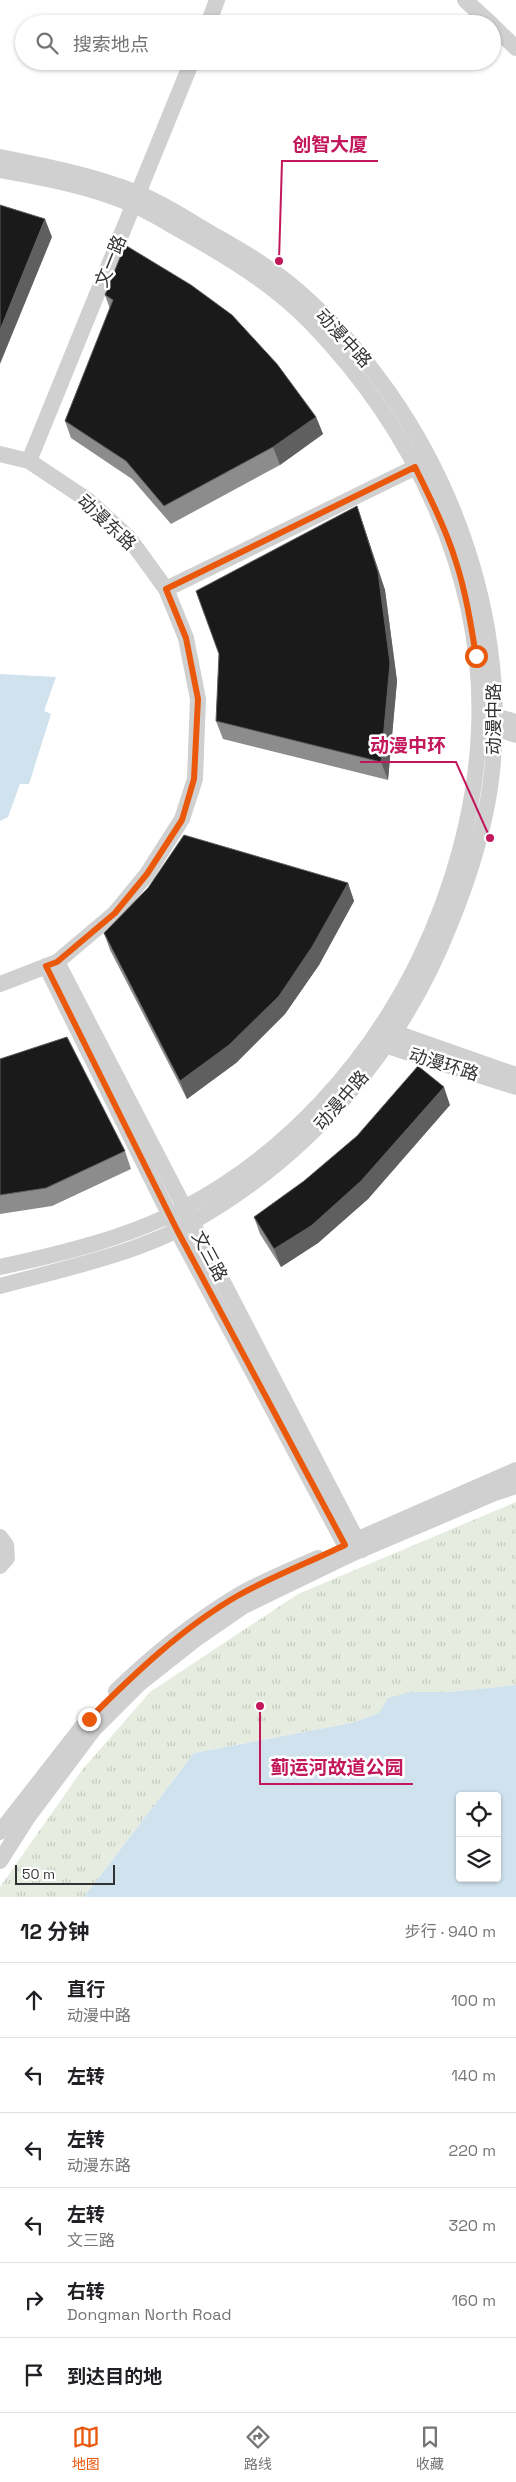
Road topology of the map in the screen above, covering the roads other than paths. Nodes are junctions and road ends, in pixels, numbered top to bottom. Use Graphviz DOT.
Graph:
graph roads {
  1 [pos="217,0"];
  2 [pos="465,0"];
  3 [pos="211,15"];
  4 [pos="481,15"];
  5 [pos="501,34"];
  6 [pos="516,48"];
  7 [pos="188,70"];
  8 [pos="0,157"];
  9 [pos="0,170"];
  10 [pos="135,199"];
  11 [pos="0,454"];
  12 [pos="431,460"];
  13 [pos="29,461"];
  14 [pos="415,467"];
  15 [pos="166,589"];
  16 [pos="487,721"];
  17 [pos="516,722"];
  18 [pos="516,735"];
  19 [pos="51,964"];
  20 [pos="0,984"];
  21 [pos="384,1037"];
  22 [pos="516,1075"];
  23 [pos="516,1087"];
  24 [pos="177,1212"];
  25 [pos="193,1222"];
  26 [pos="177,1230"];
  27 [pos="0,1267"];
  28 [pos="0,1286"];
  29 [pos="516,1470"];
  30 [pos="516,1486"];
  31 [pos="0,1537"];
  32 [pos="354,1547"];
  33 [pos="0,1566"];
  34 [pos="0,1832"];
  35 [pos="0,1861"];
  1 -- 3 [label="street"];
  2 -- 4 [label="street"];
  5 -- 6 [label="street"];
  7 -- 10 [label="street, 文一路"];
  8 -- 10 [label="street, 动漫中路"];
  9 -- 10 [label="street, 动漫中路"];
  10 -- 12 [label="street, 动漫中路"];
  10 -- 13 [label="street, 文一路"];
  10 -- 14 [label="street, 动漫中路"];
  11 -- 13 [label="street, 动漫东路"];
  12 -- 14 [label="street"];
  12 -- 16 [label="street, 动漫中路"];
  13 -- 15 [label="street, 动漫东路"];
  14 -- 15 [label="street"];
  14 -- 16 [label="street, 动漫中路"];
  15 -- 19 [label="street, 动漫东路"];
  16 -- 17 [label="street"];
  16 -- 18 [label="street"];
  16 -- 21 [label="street, 动漫中路"];
  19 -- 20 [label="street, 动漫东路"];
  19 -- 24 [label="street, 文三路"];
  21 -- 22 [label="street, 动漫环路"];
  21 -- 23 [label="street, 动漫环路"];
  21 -- 24 [label="street, 动漫中路"];
  21 -- 25 [label="street, 动漫中路"];
  24 -- 25 [label="street, 文三路"];
  24 -- 26 [label="street, 文三路"];
  24 -- 27 [label="street, 动漫中路"];
  25 -- 26 [label="street, 动漫中路"];
  25 -- 32 [label="street, 文三路"];
  26 -- 28 [label="street, 动漫中路"];
  26 -- 32 [label="street, 文三路"];
  29 -- 32 [label="street"];
  30 -- 32 [label="street"];
  31 -- 33 [label="street"];
  32 -- 34 [label="street"];
  32 -- 35 [label="street"];
}
